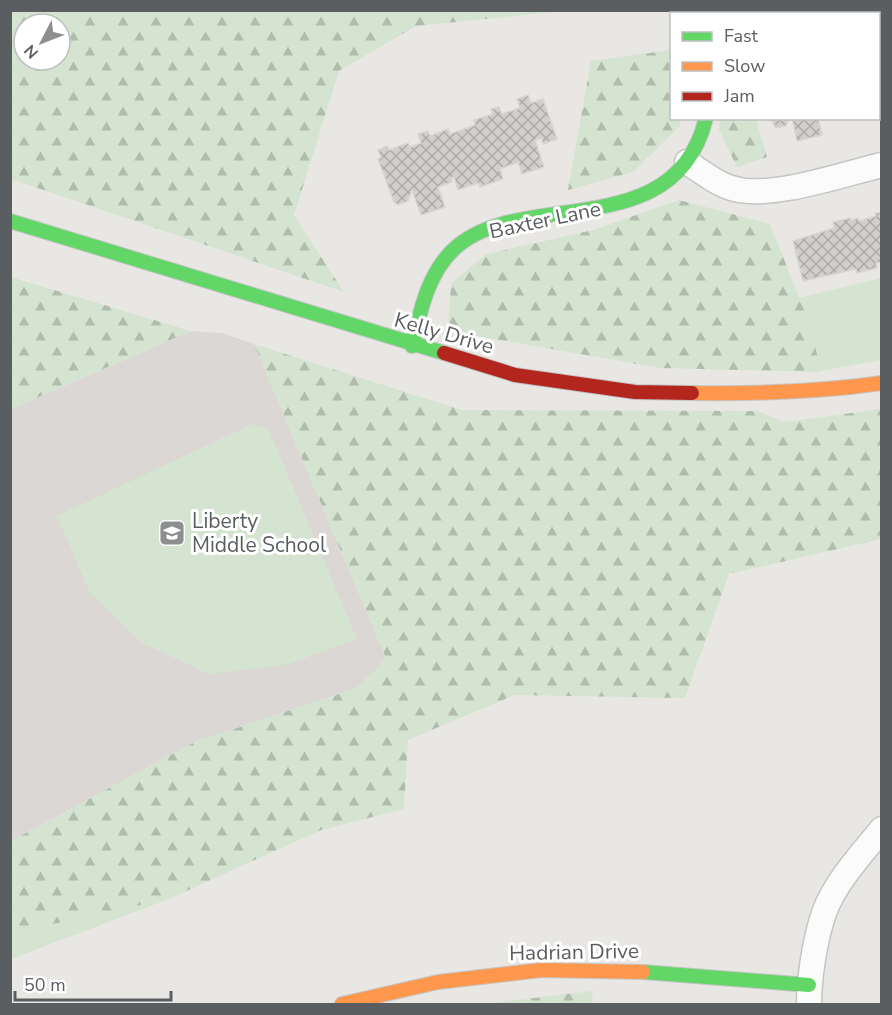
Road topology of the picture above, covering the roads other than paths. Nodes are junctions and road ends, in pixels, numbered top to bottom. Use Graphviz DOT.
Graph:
graph roads {
  1 [pos="705,120"];
  2 [pos="687,162"];
  3 [pos="882,165"];
  4 [pos="10,220"];
  5 [pos="412,346"];
  6 [pos="882,383"];
  7 [pos="882,829"];
  8 [pos="809,995"];
  9 [pos="342,1005"];
  1 -- 2 [label="street, Baxter Lane"];
  2 -- 3 [label="street"];
  2 -- 5 [label="street, Baxter Lane"];
  4 -- 5 [label="street, Kelly Drive"];
  5 -- 6 [label="street, Kelly Drive"];
  7 -- 8 [label="street"];
  8 -- 9 [label="street, Hadrian Drive"];
}
